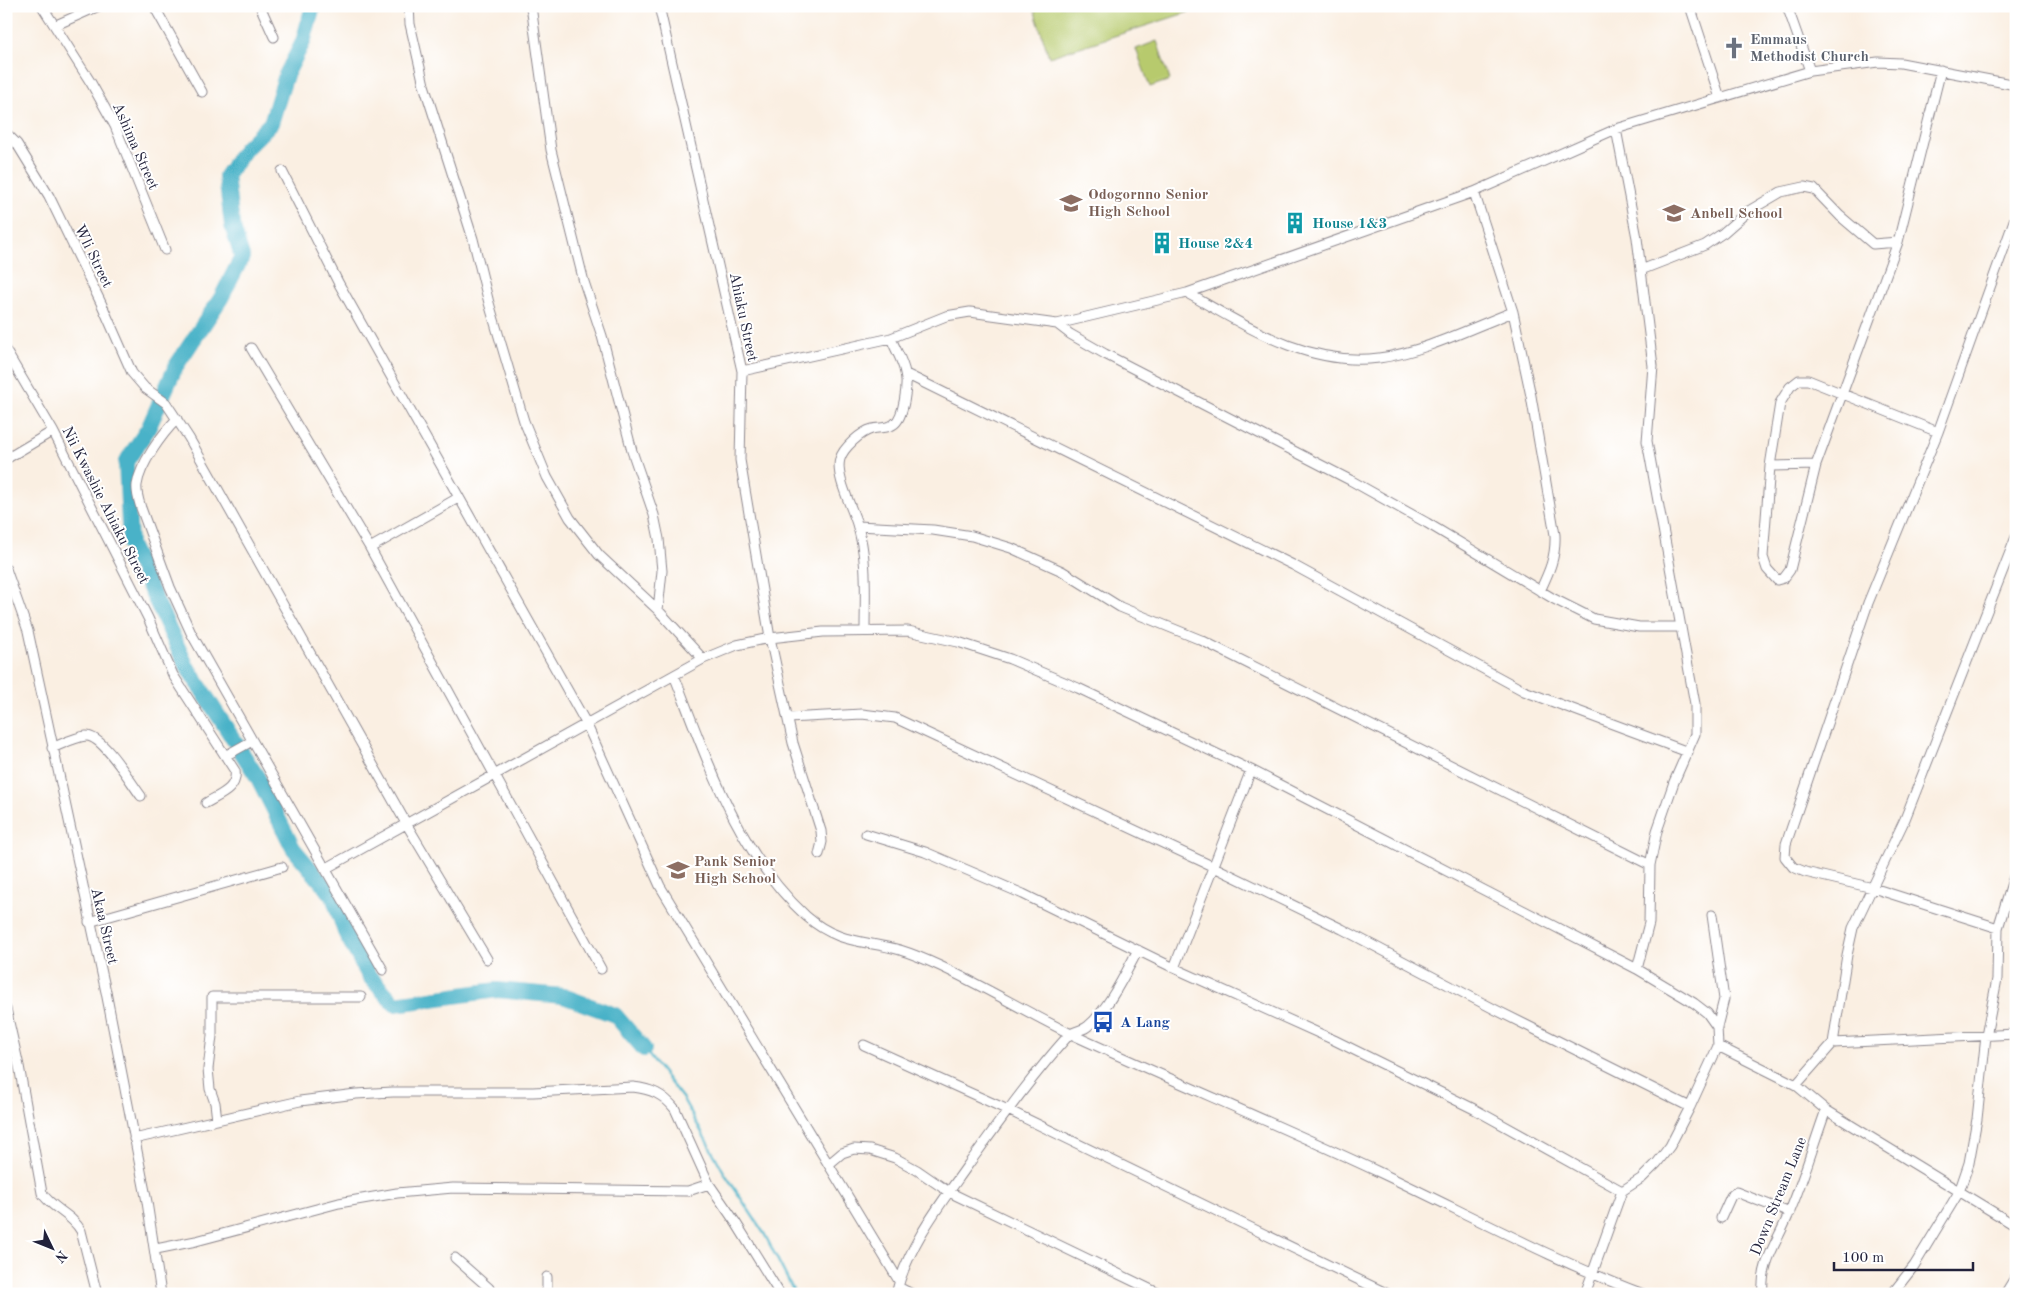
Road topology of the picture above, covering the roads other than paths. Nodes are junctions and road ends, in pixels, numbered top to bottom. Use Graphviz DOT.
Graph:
graph roads {
  1 [pos="42,6"];
  2 [pos="100,6"];
  3 [pos="154,6"];
  4 [pos="260,6"];
  5 [pos="409,6"];
  6 [pos="530,6"];
  7 [pos="659,6"];
  8 [pos="1690,6"];
  9 [pos="1787,6"];
  10 [pos="56,25"];
  11 [pos="274,37"];
  12 [pos="1941,70"];
  13 [pos="1810,71"];
  14 [pos="2016,85"];
  15 [pos="202,92"];
  16 [pos="1720,98"];
  17 [pos="1616,129"];
  18 [pos="6,133"];
  19 [pos="282,171"];
  20 [pos="1474,192"];
  21 [pos="2016,215"];
  22 [pos="1898,242"];
  23 [pos="164,250"];
  24 [pos="1642,270"];
  25 [pos="1187,293"];
  26 [pos="1513,312"];
  27 [pos="1057,324"];
  28 [pos="891,338"];
  29 [pos="251,348"];
  30 [pos="6,351"];
  31 [pos="742,371"];
  32 [pos="906,374"];
  33 [pos="1842,395"];
  34 [pos="177,419"];
  35 [pos="53,431"];
  36 [pos="1938,432"];
  37 [pos="6,459"];
  38 [pos="1816,465"];
  39 [pos="1770,466"];
  40 [pos="458,498"];
  41 [pos="858,526"];
  42 [pos="2016,537"];
  43 [pos="370,548"];
  44 [pos="6,569"];
  45 [pos="1540,591"];
  46 [pos="658,610"];
  47 [pos="1681,627"];
  48 [pos="865,630"];
  49 [pos="770,638"];
  50 [pos="703,659"];
  51 [pos="674,675"];
  52 [pos="788,718"];
  53 [pos="586,723"];
  54 [pos="249,743"];
  55 [pos="52,748"];
  56 [pos="1688,752"];
  57 [pos="228,754"];
  58 [pos="1251,770"];
  59 [pos="495,776"];
  60 [pos="141,796"];
  61 [pos="206,803"];
  62 [pos="408,825"];
  63 [pos="866,834"];
  64 [pos="819,854"];
  65 [pos="1650,865"];
  66 [pos="282,867"];
  67 [pos="1214,867"];
  68 [pos="325,869"];
  69 [pos="2016,870"];
  70 [pos="1873,888"];
  71 [pos="1712,915"];
  72 [pos="89,922"];
  73 [pos="1998,928"];
  74 [pos="1138,950"];
  75 [pos="488,959"];
  76 [pos="1174,968"];
  77 [pos="602,969"];
  78 [pos="1637,969"];
  79 [pos="383,970"];
  80 [pos="361,997"];
  81 [pos="6,1009"];
  82 [pos="1717,1027"];
  83 [pos="1070,1033"];
  84 [pos="2016,1034"];
  85 [pos="1986,1036"];
  86 [pos="1833,1043"];
  87 [pos="864,1045"];
  88 [pos="1718,1046"];
  89 [pos="1796,1085"];
  90 [pos="1690,1107"];
  91 [pos="1008,1110"];
  92 [pos="1826,1110"];
  93 [pos="217,1120"];
  94 [pos="134,1139"];
  95 [pos="829,1164"];
  96 [pos="709,1184"];
  97 [pos="1622,1191"];
  98 [pos="949,1192"];
  99 [pos="1959,1192"];
  100 [pos="1790,1213"];
  101 [pos="1721,1218"];
  102 [pos="2016,1226"];
  103 [pos="156,1249"];
  104 [pos="454,1258"];
  105 [pos="1592,1275"];
  106 [pos="2016,1276"];
  107 [pos="547,1277"];
  108 [pos="898,1287"];
  109 [pos="97,1294"];
  110 [pos="161,1294"];
  111 [pos="491,1294"];
  112 [pos="548,1294"];
  113 [pos="780,1294"];
  114 [pos="912,1294"];
  115 [pos="1160,1294"];
  116 [pos="1388,1294"];
  117 [pos="1585,1294"];
  118 [pos="1643,1294"];
  119 [pos="1763,1294"];
  120 [pos="1892,1294"];
  121 [pos="2005,1294"];
  1 -- 10 [label="street, Ashima Street"];
  2 -- 10 [label="street"];
  3 -- 15 [label="street"];
  4 -- 11 [label="street"];
  5 -- 46 [label="street"];
  6 -- 46 [label="street"];
  7 -- 31 [label="street, Ahiaku Street"];
  8 -- 16 [label="street"];
  9 -- 13 [label="street"];
  10 -- 23 [label="street, Ashima Street"];
  12 -- 13 [label="street"];
  12 -- 14 [label="street"];
  12 -- 22 [label="street"];
  13 -- 16 [label="street"];
  16 -- 17 [label="street"];
  17 -- 20 [label="street"];
  17 -- 24 [label="street"];
  18 -- 34 [label="street, Wli Street"];
  19 -- 40 [label="street"];
  20 -- 25 [label="street"];
  20 -- 26 [label="street"];
  21 -- 36 [label="street"];
  22 -- 24 [label="street"];
  22 -- 33 [label="street"];
  24 -- 47 [label="street"];
  25 -- 26 [label="street"];
  25 -- 27 [label="street"];
  26 -- 45 [label="street"];
  27 -- 28 [label="street"];
  27 -- 45 [label="street"];
  28 -- 31 [label="street"];
  28 -- 32 [label="street"];
  29 -- 43 [label="street"];
  30 -- 35 [label="street, Nii Kwashie Ahiaku Street"];
  31 -- 49 [label="street, Ahiaku Street"];
  32 -- 41 [label="street"];
  32 -- 56 [label="street"];
  33 -- 36 [label="street"];
  33 -- 38 [label="street"];
  33 -- 39 [label="street"];
  34 -- 54 [label="street"];
  34 -- 62 [label="street, Wli Street"];
  35 -- 37 [label="street"];
  35 -- 57 [label="street, Nii Kwashie Ahiaku Street"];
  36 -- 70 [label="street"];
  38 -- 39 [label="street"];
  38 -- 39 [label="street"];
  40 -- 43 [label="street"];
  40 -- 53 [label="street"];
  41 -- 48 [label="street"];
  41 -- 65 [label="street"];
  42 -- 70 [label="street"];
  43 -- 59 [label="street"];
  44 -- 55 [label="street, Akaa Street"];
  45 -- 47 [label="street"];
  46 -- 50 [label="street"];
  47 -- 56 [label="street"];
  48 -- 49 [label="street"];
  48 -- 58 [label="street"];
  49 -- 50 [label="street"];
  49 -- 52 [label="street, Ahiaku Street"];
  50 -- 51 [label="street"];
  51 -- 53 [label="street"];
  51 -- 83 [label="street"];
  52 -- 64 [label="street, Ahiaku Street"];
  52 -- 67 [label="street"];
  53 -- 59 [label="street"];
  53 -- 95 [label="street"];
  54 -- 57 [label="street"];
  54 -- 68 [label="street"];
  55 -- 60 [label="street"];
  55 -- 72 [label="street, Akaa Street"];
  56 -- 65 [label="street"];
  57 -- 61 [label="street, Nii Kwashie Ahiaku Street"];
  58 -- 67 [label="street"];
  58 -- 78 [label="street"];
  59 -- 62 [label="street"];
  59 -- 77 [label="street"];
  62 -- 68 [label="street"];
  62 -- 75 [label="street, Wli Street"];
  63 -- 74 [label="street"];
  65 -- 78 [label="street"];
  66 -- 72 [label="street"];
  67 -- 76 [label="street"];
  67 -- 90 [label="street"];
  68 -- 79 [label="street"];
  69 -- 73 [label="street"];
  70 -- 73 [label="street"];
  70 -- 86 [label="street"];
  71 -- 82 [label="street"];
  72 -- 94 [label="street, Akaa Street"];
  73 -- 85 [label="street"];
  74 -- 76 [label="street"];
  74 -- 83 [label="street"];
  76 -- 97 [label="street"];
  78 -- 82 [label="street"];
  80 -- 93 [label="street"];
  81 -- 109 [label="street"];
  82 -- 88 [label="street"];
  83 -- 91 [label="street"];
  83 -- 105 [label="street"];
  84 -- 85 [label="street"];
  85 -- 86 [label="street"];
  85 -- 99 [label="street"];
  86 -- 89 [label="street"];
  87 -- 91 [label="street"];
  88 -- 89 [label="street"];
  88 -- 90 [label="street"];
  89 -- 92 [label="street"];
  90 -- 97 [label="street"];
  91 -- 98 [label="street"];
  91 -- 116 [label="street"];
  92 -- 99 [label="street"];
  92 -- 100 [label="street, Down Stream Lane"];
  93 -- 94 [label="street"];
  93 -- 96 [label="street"];
  94 -- 103 [label="street, Akaa Street"];
  95 -- 98 [label="street"];
  95 -- 108 [label="street"];
  96 -- 103 [label="street"];
  96 -- 113 [label="street"];
  97 -- 105 [label="street"];
  98 -- 108 [label="street"];
  98 -- 115 [label="street"];
  99 -- 102 [label="street"];
  99 -- 120 [label="street"];
  100 -- 101 [label="street"];
  100 -- 119 [label="street, Down Stream Lane"];
  103 -- 110 [label="street, Akaa Street"];
  104 -- 111 [label="street"];
  105 -- 117 [label="street"];
  105 -- 118 [label="street"];
  106 -- 121 [label="street"];
  107 -- 112 [label="street"];
  108 -- 114 [label="street"];
}
